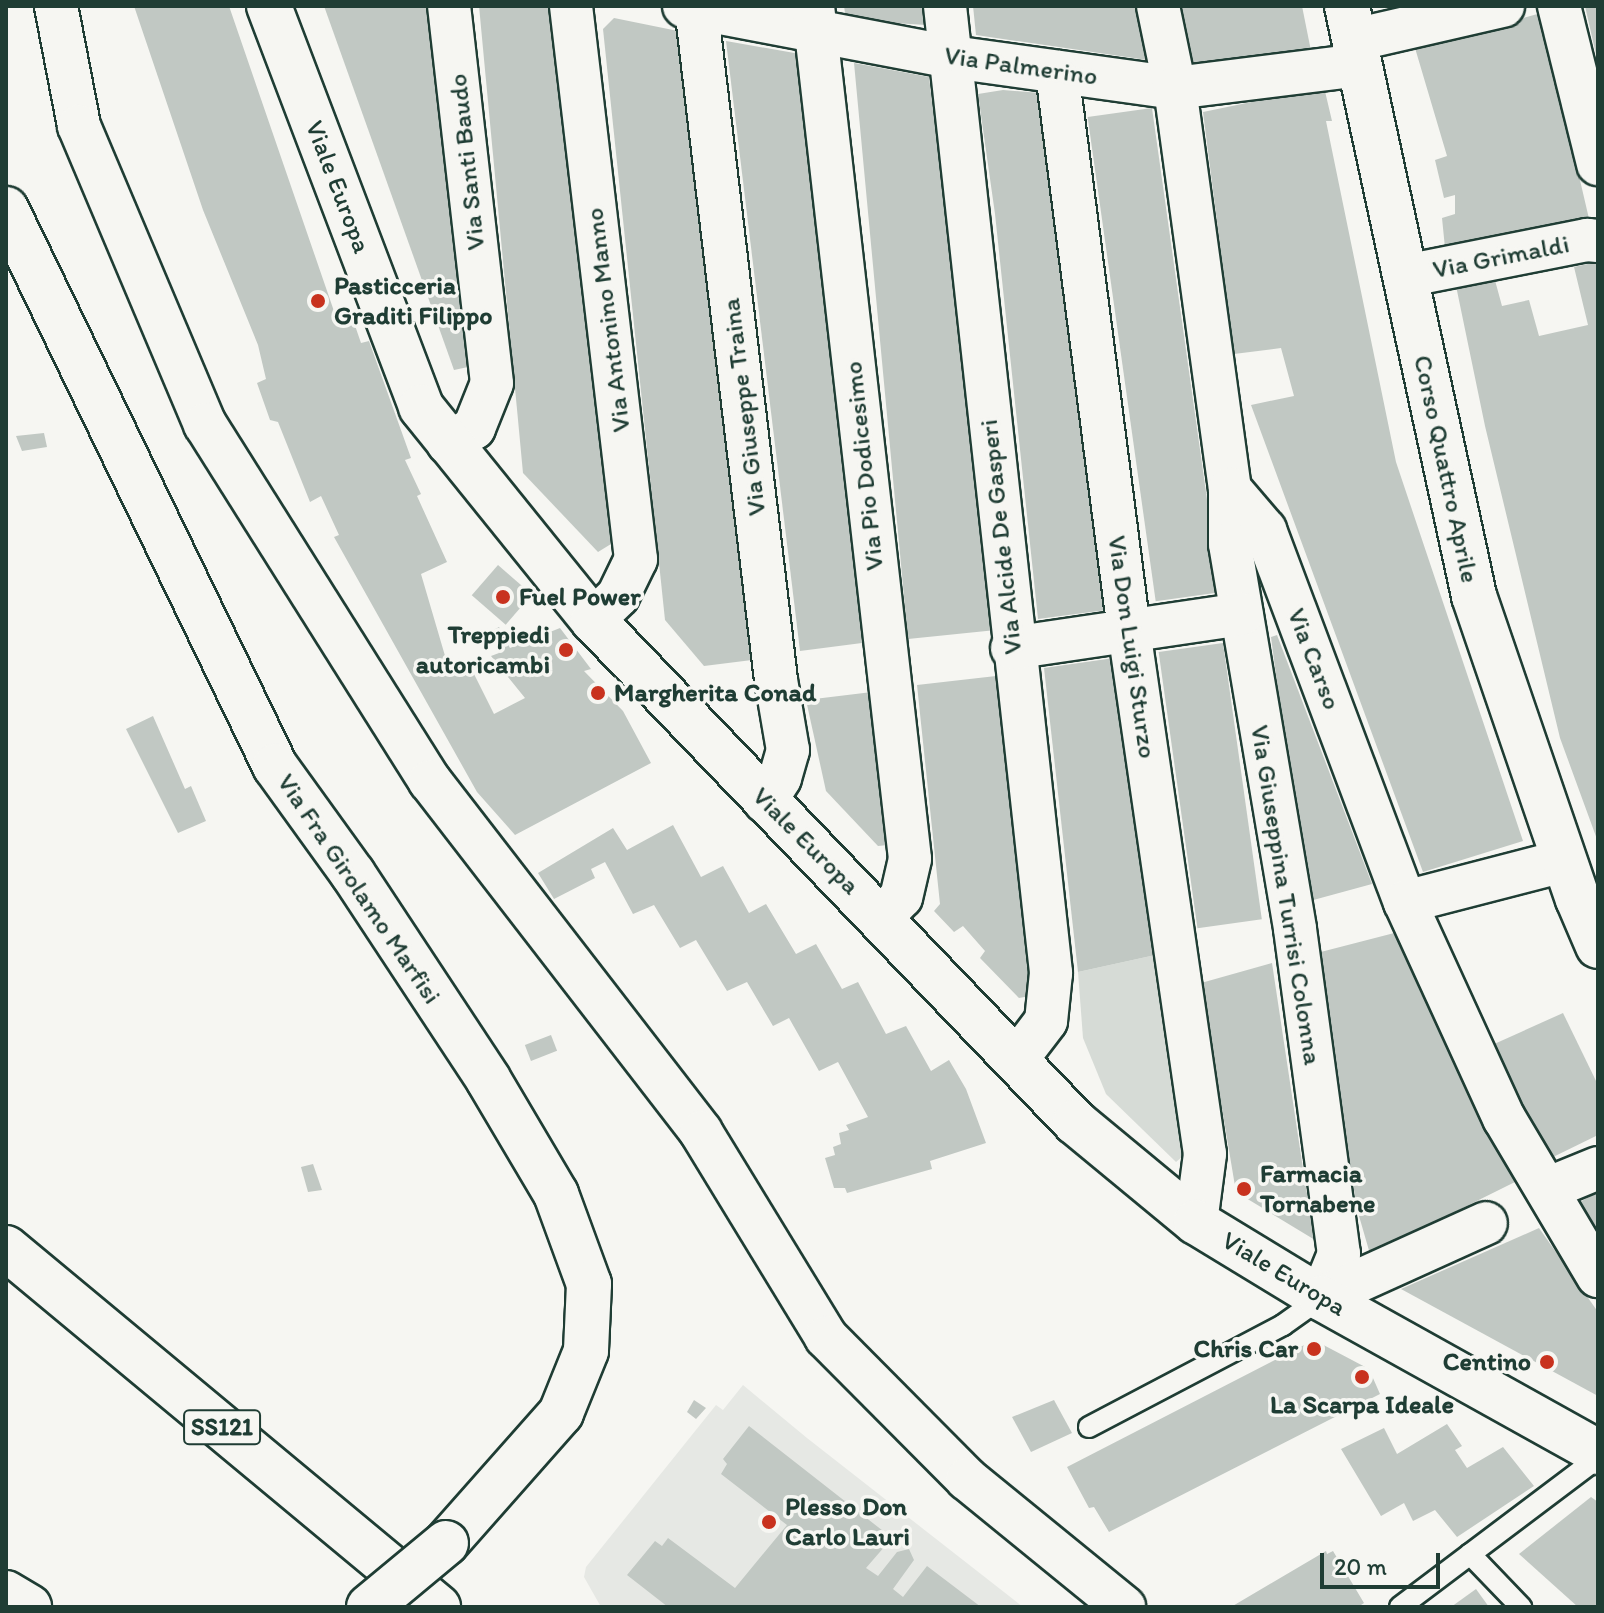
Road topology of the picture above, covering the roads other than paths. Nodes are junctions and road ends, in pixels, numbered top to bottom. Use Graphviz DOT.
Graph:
graph roads {
  1 [pos="56,6"];
  2 [pos="269,6"];
  3 [pos="449,6"];
  4 [pos="571,6"];
  5 [pos="945,6"];
  6 [pos="1158,6"];
  7 [pos="1503,6"];
  8 [pos="1559,6"];
  9 [pos="692,7"];
  10 [pos="815,19"];
  11 [pos="1353,37"];
  12 [pos="952,57"];
  13 [pos="1057,72"];
  14 [pos="1175,88"];
  15 [pos="1593,115"];
  16 [pos="1598,164"];
  17 [pos="6,209"];
  18 [pos="1598,241"];
  19 [pos="1405,276"];
  20 [pos="448,443"];
  21 [pos="1230,489"];
  22 [pos="1242,614"];
  23 [pos="593,620"];
  24 [pos="1129,630"];
  25 [pos="1012,648"];
  26 [pos="765,802"];
  27 [pos="1564,861"];
  28 [pos="1405,902"];
  29 [pos="882,917"];
  30 [pos="1594,929"];
  31 [pos="1017,1059"];
  32 [pos="1598,1168"];
  33 [pos="1547,1189"];
  34 [pos="1196,1222"];
  35 [pos="1486,1223"];
  36 [pos="6,1248"];
  37 [pos="1598,1276"];
  38 [pos="1321,1298"];
  39 [pos="1089,1427"];
  40 [pos="1598,1455"];
  41 [pos="1470,1554"];
  42 [pos="6,1593"];
  43 [pos="29,1607"];
  44 [pos="369,1607"];
  45 [pos="438,1607"];
  46 [pos="1124,1607"];
  47 [pos="1400,1607"];
  48 [pos="1521,1607"];
  1 -- 46 [label="street"];
  2 -- 20 [label="main road, Viale Europa"];
  3 -- 20 [label="street, Via Santi Baudo"];
  4 -- 23 [label="street, Via Antonino Manno"];
  5 -- 12 [label="street, Via Alcide De Gasperi"];
  6 -- 14 [label="street"];
  7 -- 11 [label="street, Via Palmerino"];
  8 -- 15 [label="street"];
  9 -- 10 [label="street, Via Palmerino"];
  9 -- 26 [label="street, Via Giuseppe Traina"];
  10 -- 12 [label="street, Via Palmerino"];
  10 -- 29 [label="street, Via Pio Dodicesimo"];
  11 -- 14 [label="street, Via Palmerino"];
  11 -- 19 [label="main road, Corso Quattro Aprile"];
  12 -- 13 [label="street, Via Palmerino"];
  12 -- 25 [label="street, Via Alcide De Gasperi"];
  13 -- 14 [label="street, Via Palmerino"];
  13 -- 24 [label="street, Via Don Luigi Sturzo"];
  14 -- 21 [label="street"];
  15 -- 16 [label="street"];
  17 -- 44 [label="main road, Via Fra Girolamo Marfisi, bridge"];
  18 -- 19 [label="street, Via Grimaldi"];
  19 -- 27 [label="main road, Corso Quattro Aprile"];
  20 -- 23 [label="main road, Viale Europa"];
  21 -- 22 [label="street, Via Giuseppina Turrisi Colonna"];
  21 -- 28 [label="street, Via Carso"];
  22 -- 24 [label="street"];
  22 -- 38 [label="street, Via Giuseppina Turrisi Colonna"];
  23 -- 26 [label="main road, Viale Europa"];
  24 -- 25 [label="street"];
  24 -- 34 [label="street, Via Don Luigi Sturzo"];
  25 -- 31 [label="street, Via Alcide De Gasperi"];
  26 -- 29 [label="main road, Viale Europa"];
  27 -- 28 [label="street"];
  27 -- 30 [label="main road, Corso Quattro Aprile"];
  28 -- 33 [label="street, Via Carso"];
  29 -- 31 [label="main road, Viale Europa"];
  31 -- 34 [label="main road, Viale Europa"];
  32 -- 33 [label="street"];
  33 -- 37 [label="street, Via Carso"];
  34 -- 38 [label="main road, Viale Europa"];
  35 -- 38 [label="street"];
  36 -- 45 [label="main road, SS121"];
  38 -- 39 [label="lane"];
  38 -- 40 [label="main road, Viale Europa"];
  40 -- 41 [label="lane"];
  41 -- 47 [label="lane"];
  41 -- 48 [label="lane"];
  42 -- 43 [label="main road"];
}
